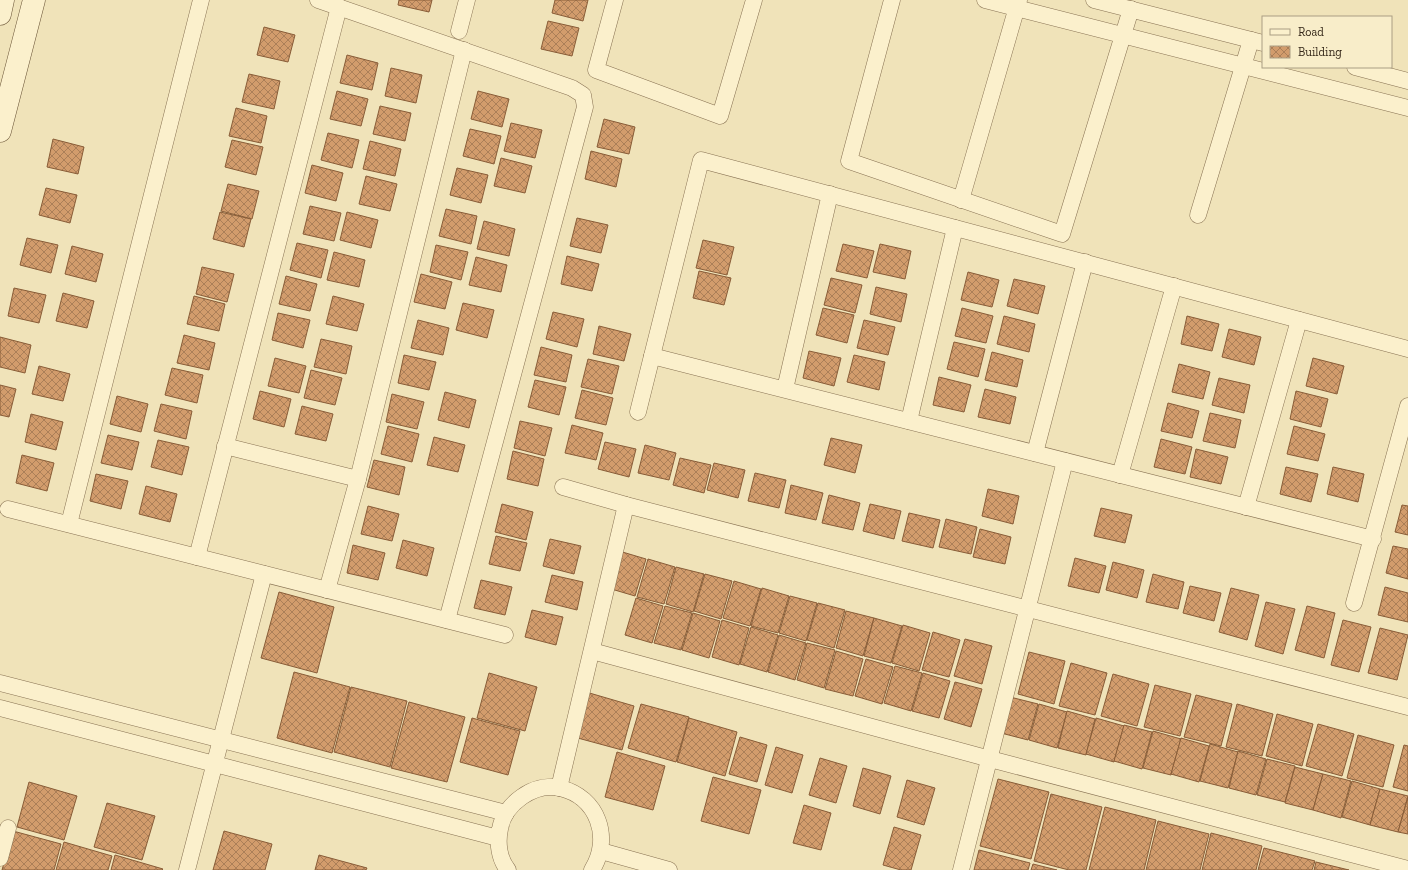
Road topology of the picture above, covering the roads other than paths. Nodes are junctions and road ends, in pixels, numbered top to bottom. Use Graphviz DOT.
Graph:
graph roads {
  1 [pos="4,0"];
  2 [pos="34,0"];
  3 [pos="201,0"];
  4 [pos="318,0"];
  5 [pos="467,0"];
  6 [pos="615,0"];
  7 [pos="754,0"];
  8 [pos="892,0"];
  9 [pos="985,0"];
  10 [pos="1094,0"];
  11 [pos="1018,4"];
  12 [pos="339,7"];
  13 [pos="1131,9"];
  14 [pos="0,14"];
  15 [pos="459,31"];
  16 [pos="1123,35"];
  17 [pos="1257,42"];
  18 [pos="464,50"];
  19 [pos="1244,66"];
  20 [pos="1359,68"];
  21 [pos="1374,72"];
  22 [pos="1408,81"];
  23 [pos="1367,98"];
  24 [pos="1408,108"];
  25 [pos="0,132"];
  26 [pos="830,194"];
  27 [pos="961,200"];
  28 [pos="1198,215"];
  29 [pos="955,228"];
  30 [pos="1085,262"];
  31 [pos="1174,286"];
  32 [pos="1299,320"];
  33 [pos="1408,349"];
  34 [pos="652,356"];
  35 [pos="785,390"];
  36 [pos="1408,406"];
  37 [pos="638,412"];
  38 [pos="910,421"];
  39 [pos="225,446"];
  40 [pos="1035,453"];
  41 [pos="1065,461"];
  42 [pos="1120,475"];
  43 [pos="358,479"];
  44 [pos="563,487"];
  45 [pos="626,505"];
  46 [pos="1246,506"];
  47 [pos="8,509"];
  48 [pos="69,524"];
  49 [pos="1373,539"];
  50 [pos="197,557"];
  51 [pos="264,574"];
  52 [pos="327,590"];
  53 [pos="1354,603"];
  54 [pos="1028,609"];
  55 [pos="447,620"];
  56 [pos="505,635"];
  57 [pos="592,651"];
  58 [pos="0,683"];
  59 [pos="1408,707"];
  60 [pos="0,708"];
  61 [pos="220,741"];
  62 [pos="990,759"];
  63 [pos="213,765"];
  64 [pos="560,788"];
  65 [pos="506,813"];
  66 [pos="8,828"];
  67 [pos="498,838"];
  68 [pos="601,851"];
  69 [pos="0,858"];
  70 [pos="1408,868"];
  71 [pos="187,870"];
  72 [pos="508,870"];
  73 [pos="592,870"];
  74 [pos="669,870"];
  75 [pos="961,870"];
  1 -- 14 [label="street"];
  2 -- 25 [label="street"];
  3 -- 48 [label="street"];
  4 -- 12 [label="street"];
  5 -- 15 [label="street"];
  6 -- 7 [label="street"];
  8 -- 27 [label="street"];
  9 -- 11 [label="street"];
  10 -- 13 [label="street"];
  11 -- 16 [label="street"];
  11 -- 27 [label="street"];
  12 -- 18 [label="street"];
  12 -- 39 [label="street"];
  13 -- 16 [label="street"];
  13 -- 17 [label="street"];
  16 -- 19 [label="street"];
  16 -- 27 [label="street"];
  17 -- 19 [label="street"];
  18 -- 43 [label="street"];
  18 -- 55 [label="street"];
  19 -- 23 [label="street"];
  19 -- 28 [label="street"];
  20 -- 21 [label="street"];
  21 -- 22 [label="street"];
  21 -- 23 [label="street"];
  23 -- 24 [label="street"];
  26 -- 29 [label="street"];
  26 -- 34 [label="street"];
  26 -- 35 [label="street"];
  29 -- 30 [label="street"];
  29 -- 38 [label="street"];
  30 -- 31 [label="street"];
  30 -- 40 [label="street"];
  31 -- 32 [label="street"];
  31 -- 42 [label="street"];
  32 -- 33 [label="street"];
  32 -- 46 [label="street"];
  34 -- 35 [label="street"];
  34 -- 37 [label="street"];
  35 -- 38 [label="street"];
  36 -- 49 [label="street"];
  38 -- 40 [label="street"];
  39 -- 43 [label="street"];
  39 -- 50 [label="street"];
  40 -- 41 [label="street"];
  41 -- 42 [label="street"];
  41 -- 54 [label="street"];
  42 -- 46 [label="street"];
  43 -- 52 [label="street"];
  44 -- 45 [label="street"];
  45 -- 54 [label="street"];
  45 -- 57 [label="street"];
  46 -- 49 [label="street"];
  47 -- 48 [label="street"];
  48 -- 50 [label="street"];
  49 -- 53 [label="street"];
  50 -- 51 [label="street"];
  51 -- 52 [label="street"];
  51 -- 61 [label="street"];
  52 -- 55 [label="street"];
  54 -- 59 [label="street"];
  54 -- 62 [label="street"];
  55 -- 56 [label="street"];
  57 -- 62 [label="street"];
  57 -- 64 [label="street"];
  58 -- 61 [label="street"];
  60 -- 63 [label="street"];
  61 -- 63 [label="street"];
  61 -- 65 [label="street"];
  62 -- 70 [label="street"];
  62 -- 75 [label="street"];
  63 -- 67 [label="street"];
  63 -- 71 [label="street"];
  64 -- 65 [label="street"];
  64 -- 68 [label="street"];
  65 -- 67 [label="street"];
  66 -- 69 [label="street"];
  67 -- 72 [label="street"];
  68 -- 73 [label="street"];
  68 -- 74 [label="street"];
}
